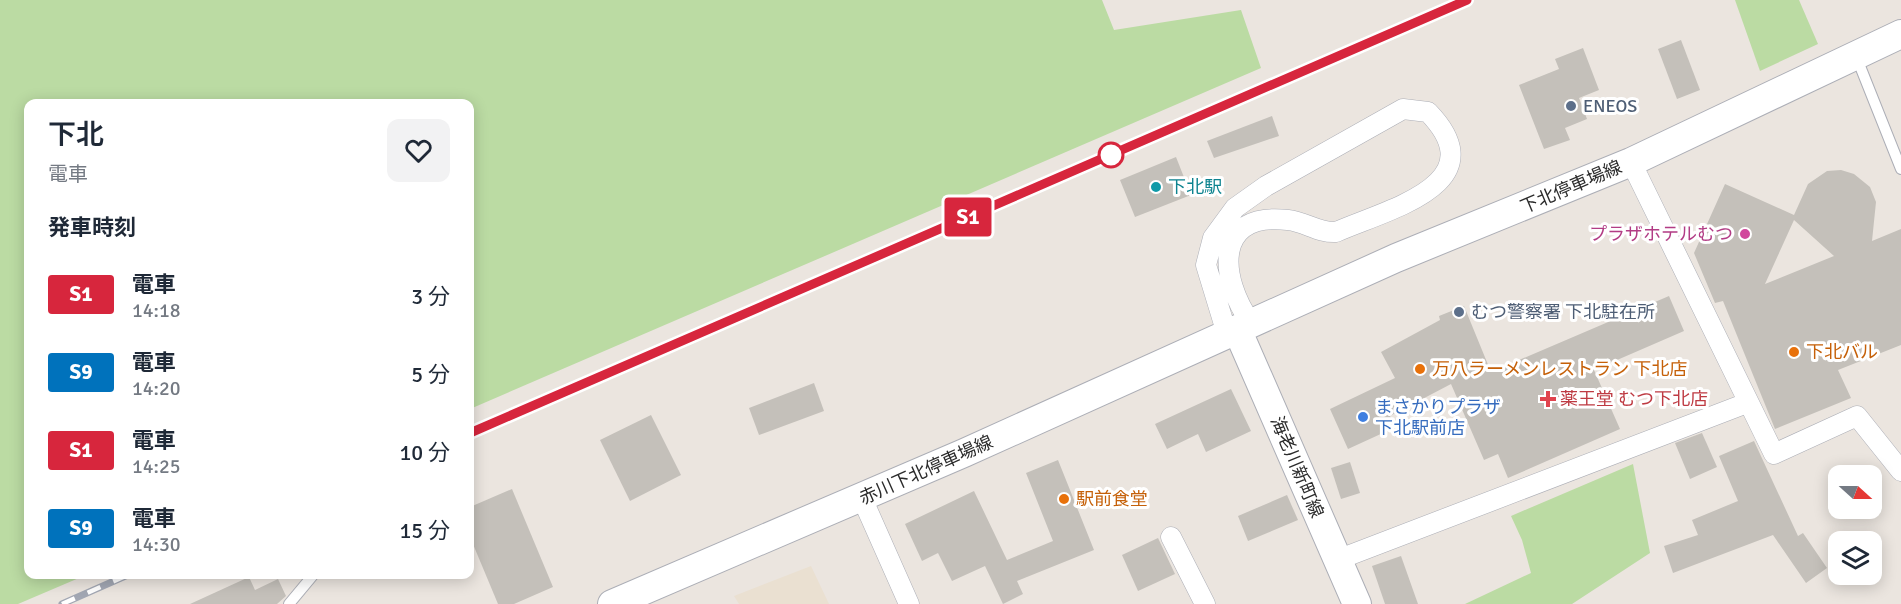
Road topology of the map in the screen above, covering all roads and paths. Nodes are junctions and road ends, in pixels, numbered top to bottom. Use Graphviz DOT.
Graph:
graph roads {
  1 [pos="1901,34"];
  2 [pos="1856,56"];
  3 [pos="1631,162"];
  4 [pos="1901,169"];
  5 [pos="1238,329"];
  6 [pos="1747,403"];
  7 [pos="1901,471"];
  8 [pos="862,498"];
  9 [pos="1171,537"];
  10 [pos="1337,560"];
  11 [pos="310,579"];
  12 [pos="288,604"];
  13 [pos="612,604"];
  14 [pos="909,604"];
  15 [pos="1205,604"];
  16 [pos="1357,604"];
  1 -- 2 [label="main road, 下北停車場線"];
  2 -- 3 [label="main road, 下北停車場線"];
  2 -- 4 [label="lane"];
  3 -- 5 [label="main road, 下北停車場線"];
  3 -- 6 [label="street"];
  5 -- 5 [label="street"];
  5 -- 8 [label="main road, 赤川下北停車場線"];
  5 -- 10 [label="main road, 海老川新町線"];
  6 -- 7 [label="street"];
  6 -- 10 [label="street"];
  8 -- 13 [label="main road, 赤川下北停車場線"];
  8 -- 14 [label="street"];
  9 -- 15 [label="street"];
  10 -- 16 [label="main road, 海老川新町線"];
  11 -- 12 [label="lane"];
}
